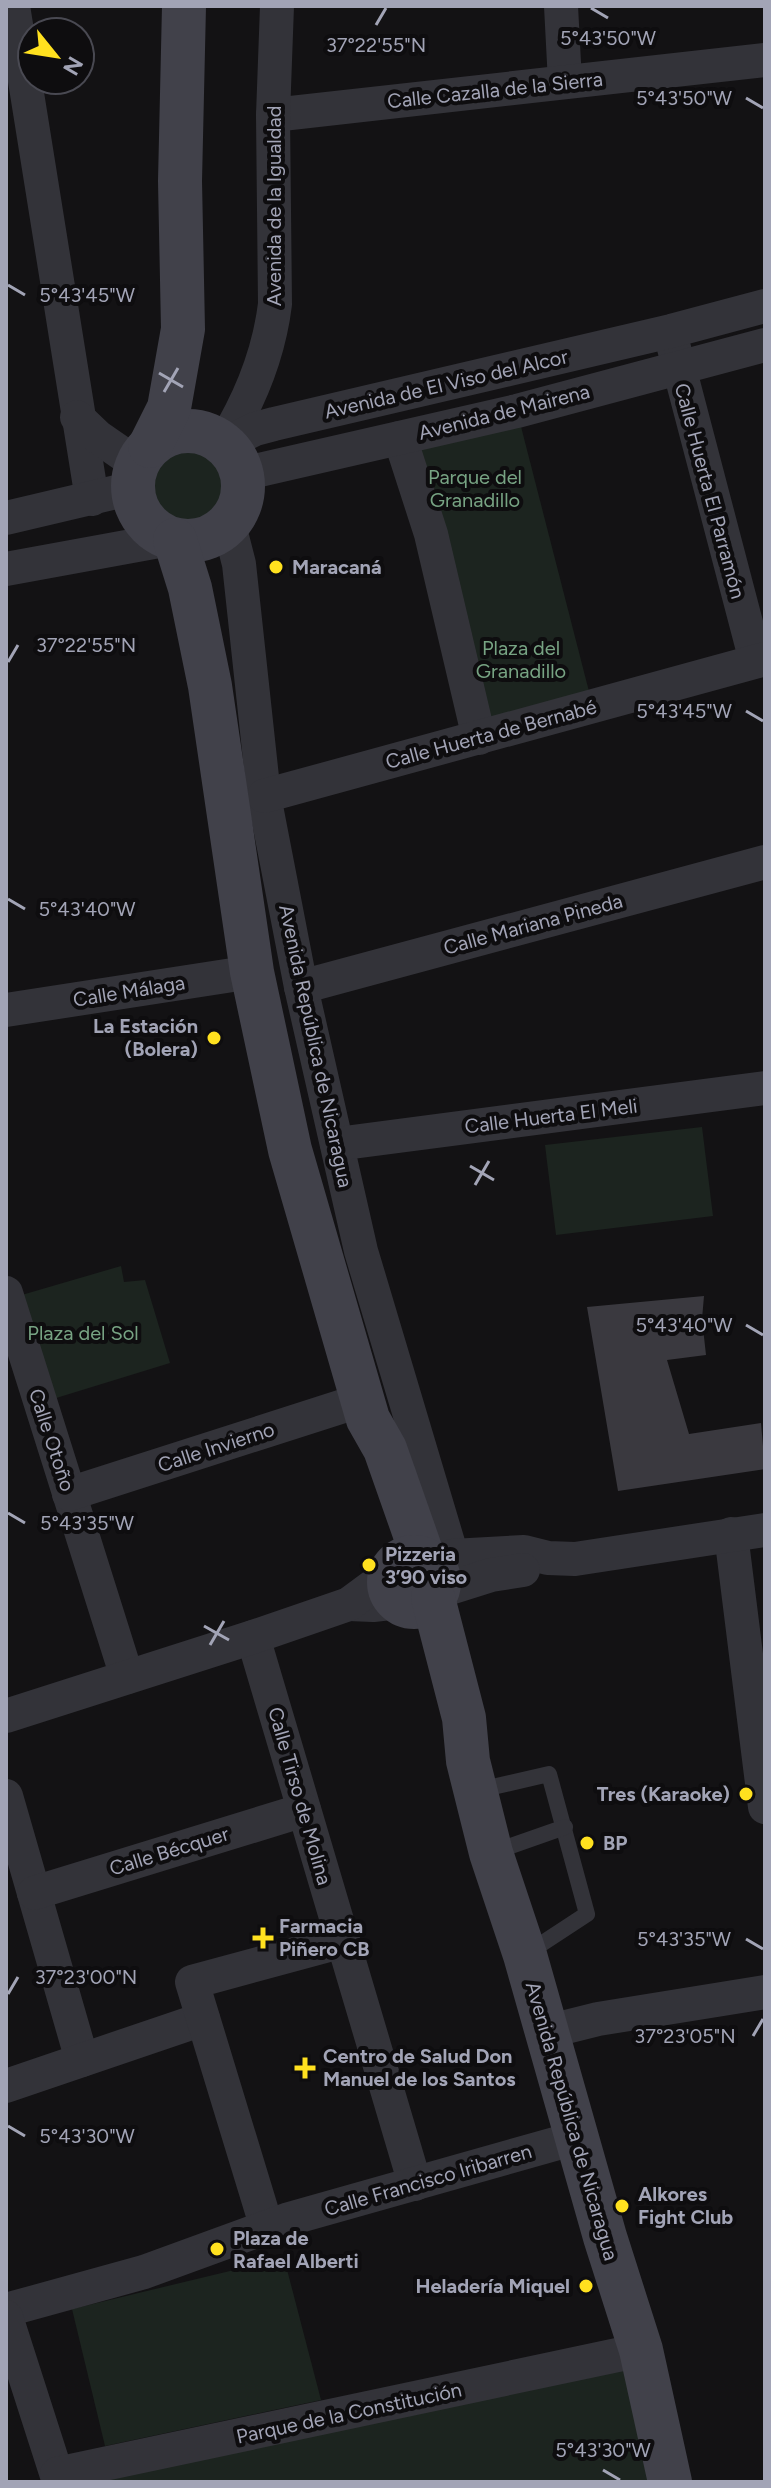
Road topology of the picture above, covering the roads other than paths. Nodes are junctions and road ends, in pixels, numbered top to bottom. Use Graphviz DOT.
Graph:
graph roads {
  1 [pos="13,6"];
  2 [pos="184,6"];
  3 [pos="277,6"];
  4 [pos="561,6"];
  5 [pos="765,60"];
  6 [pos="565,82"];
  7 [pos="273,115"];
  8 [pos="765,306"];
  9 [pos="183,329"];
  10 [pos="671,331"];
  11 [pos="765,345"];
  12 [pos="677,368"];
  13 [pos="77,417"];
  14 [pos="400,438"];
  15 [pos="226,449"];
  16 [pos="128,474"];
  17 [pos="6,518"];
  18 [pos="224,528"];
  19 [pos="172,540"];
  20 [pos="6,569"];
  21 [pos="760,660"];
  22 [pos="210,686"];
  23 [pos="479,738"];
  24 [pos="264,796"];
  25 [pos="765,862"];
  26 [pos="252,972"];
  27 [pos="301,987"];
  28 [pos="6,1010"];
  29 [pos="765,1088"];
  30 [pos="337,1144"];
  31 [pos="6,1293"];
  32 [pos="365,1410"];
  33 [pos="69,1494"];
  34 [pos="765,1530"];
  35 [pos="731,1534"];
  36 [pos="419,1580"];
  37 [pos="253,1637"];
  38 [pos="127,1677"];
  39 [pos="6,1716"];
  40 [pos="472,1776"];
  41 [pos="6,1796"];
  42 [pos="765,1807"];
  43 [pos="304,1810"];
  44 [pos="565,1827"];
  45 [pos="491,1853"];
  46 [pos="34,1893"];
  47 [pos="343,1941"];
  48 [pos="525,1955"];
  49 [pos="765,1992"];
  50 [pos="203,2019"];
  51 [pos="546,2032"];
  52 [pos="82,2060"];
  53 [pos="6,2086"];
  54 [pos="576,2138"];
  55 [pos="415,2184"];
  56 [pos="267,2228"];
  57 [pos="6,2310"];
  58 [pos="6,2317"];
  59 [pos="641,2350"];
  60 [pos="58,2478"];
  61 [pos="670,2482"];
  1 -- 13 [label="street"];
  2 -- 9 [label="street"];
  3 -- 7 [label="street, Avenida de la Igualdad"];
  4 -- 6 [label="street"];
  5 -- 6 [label="street, Calle Cazalla de la Sierra"];
  6 -- 7 [label="street, Calle Cazalla de la Sierra"];
  7 -- 15 [label="street, Avenida de la Igualdad"];
  8 -- 10 [label="street, Avenida de El Viso del Alcor"];
  9 -- 15 [label="street"];
  9 -- 16 [label="street"];
  10 -- 12 [label="street"];
  10 -- 15 [label="street, Avenida de El Viso del Alcor"];
  11 -- 12 [label="street, Avenida de Mairena"];
  12 -- 14 [label="street, Avenida de Mairena"];
  12 -- 21 [label="street, Calle Huerta El Parramón"];
  13 -- 16 [label="street"];
  13 -- 16 [label="street"];
  14 -- 15 [label="street, Avenida de Mairena"];
  14 -- 23 [label="street"];
  15 -- 16 [label="street"];
  15 -- 18 [label="street"];
  16 -- 17 [label="street"];
  16 -- 19 [label="street"];
  18 -- 19 [label="street"];
  18 -- 22 [label="street, Avenida República de Nicaragua"];
  18 -- 24 [label="street, Avenida República de Nicaragua"];
  19 -- 20 [label="street"];
  19 -- 22 [label="street, Avenida República de Nicaragua"];
  21 -- 23 [label="street, Calle Huerta de Bernabé"];
  22 -- 26 [label="street, Avenida República de Nicaragua"];
  23 -- 24 [label="street, Calle Huerta de Bernabé"];
  24 -- 27 [label="street, Avenida República de Nicaragua"];
  25 -- 27 [label="street, Calle Mariana Pineda"];
  26 -- 28 [label="street, Calle Málaga"];
  26 -- 32 [label="street, Avenida República de Nicaragua"];
  27 -- 30 [label="street, Avenida República de Nicaragua"];
  29 -- 30 [label="street, Calle Huerta El Meli"];
  30 -- 36 [label="street, Avenida República de Nicaragua"];
  31 -- 33 [label="street, Calle Otoño"];
  32 -- 33 [label="street, Calle Invierno"];
  32 -- 36 [label="street, Avenida República de Nicaragua"];
  33 -- 38 [label="street, Calle Otoño"];
  34 -- 35 [label="street"];
  35 -- 36 [label="street"];
  35 -- 42 [label="street"];
  36 -- 37 [label="street"];
  36 -- 40 [label="street, Avenida República de Nicaragua"];
  37 -- 38 [label="street"];
  37 -- 43 [label="street, Calle Tirso de Molina"];
  38 -- 39 [label="street"];
  40 -- 44 [label="lane"];
  40 -- 45 [label="street, Avenida República de Nicaragua"];
  41 -- 46 [label="street"];
  43 -- 46 [label="street, Calle Bécquer"];
  43 -- 47 [label="street, Calle Tirso de Molina"];
  44 -- 45 [label="lane"];
  44 -- 48 [label="lane"];
  45 -- 48 [label="street, Avenida República de Nicaragua"];
  46 -- 52 [label="street"];
  47 -- 50 [label="street"];
  47 -- 55 [label="street, Calle Tirso de Molina"];
  48 -- 51 [label="street, Avenida República de Nicaragua"];
  49 -- 51 [label="street"];
  50 -- 52 [label="street"];
  50 -- 56 [label="street"];
  51 -- 54 [label="street, Avenida República de Nicaragua"];
  52 -- 53 [label="street"];
  54 -- 55 [label="street, Calle Francisco Iribarren"];
  54 -- 59 [label="street, Avenida República de Nicaragua"];
  55 -- 56 [label="street, Calle Francisco Iribarren"];
  56 -- 57 [label="street, Calle Francisco Iribarren"];
  58 -- 60 [label="street"];
  59 -- 60 [label="street, Parque de la Constitución"];
  59 -- 61 [label="street, Avenida República de Nicaragua"];
}
